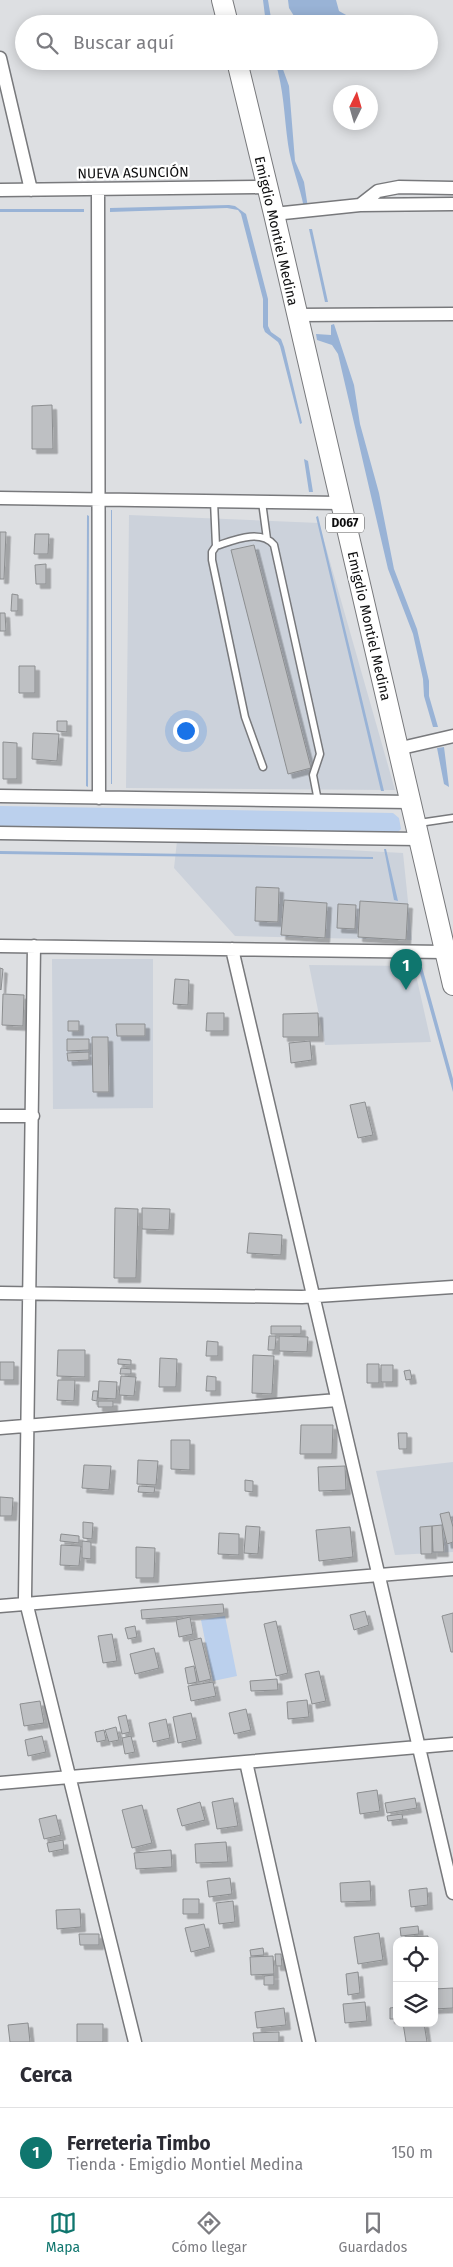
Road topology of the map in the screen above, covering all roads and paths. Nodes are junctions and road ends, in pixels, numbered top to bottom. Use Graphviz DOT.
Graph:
graph roads {
  1 [pos="222,0"];
  2 [pos="226,15"];
  3 [pos="0,58"];
  4 [pos="239,70"];
  5 [pos="266,187"];
  6 [pos="453,188"];
  7 [pos="98,189"];
  8 [pos="0,190"];
  9 [pos="31,190"];
  10 [pos="453,204"];
  11 [pos="360,205"];
  12 [pos="274,214"];
  13 [pos="453,314"];
  14 [pos="296,315"];
  15 [pos="0,498"];
  16 [pos="98,499"];
  17 [pos="214,501"];
  18 [pos="262,502"];
  19 [pos="340,503"];
  20 [pos="266,539"];
  21 [pos="216,546"];
  22 [pos="453,736"];
  23 [pos="397,748"];
  24 [pos="263,767"];
  25 [pos="0,796"];
  26 [pos="99,798"];
  27 [pos="318,801"];
  28 [pos="410,802"];
  29 [pos="453,818"];
  30 [pos="0,832"];
  31 [pos="417,832"];
  32 [pos="0,946"];
  33 [pos="34,946"];
  34 [pos="232,949"];
  35 [pos="449,960"];
  36 [pos="453,986"];
  37 [pos="0,1116"];
  38 [pos="33,1116"];
  39 [pos="453,1287"];
  40 [pos="0,1293"];
  41 [pos="29,1293"];
  42 [pos="314,1297"];
  43 [pos="338,1400"];
  44 [pos="27,1426"];
  45 [pos="0,1428"];
  46 [pos="453,1569"];
  47 [pos="378,1575"];
  48 [pos="26,1604"];
  49 [pos="0,1606"];
  50 [pos="453,1744"];
  51 [pos="419,1747"];
  52 [pos="246,1762"];
  53 [pos="69,1777"];
  54 [pos="0,1783"];
  55 [pos="453,1893"];
  56 [pos="135,2042"];
  57 [pos="308,2042"];
  1 -- 2 [label="main road"];
  3 -- 9 [label="street"];
  4 -- 5 [label="main road, Emigdio Montiel Medina / D067"];
  5 -- 7 [label="street, NUEVA ASUNCIÓN"];
  5 -- 12 [label="main road, Emigdio Montiel Medina / D067"];
  6 -- 11 [label="street"];
  7 -- 9 [label="street, NUEVA ASUNCIÓN"];
  7 -- 16 [label="street"];
  8 -- 9 [label="street, NUEVA ASUNCIÓN"];
  10 -- 11 [label="street"];
  11 -- 12 [label="street"];
  12 -- 14 [label="main road, Emigdio Montiel Medina / D067"];
  13 -- 14 [label="street"];
  14 -- 19 [label="main road, Emigdio Montiel Medina / D067"];
  15 -- 16 [label="street"];
  16 -- 17 [label="street"];
  16 -- 26 [label="street"];
  17 -- 18 [label="street"];
  17 -- 21 [label="lane"];
  18 -- 19 [label="street"];
  18 -- 20 [label="lane"];
  19 -- 23 [label="main road, Emigdio Montiel Medina / D067"];
  20 -- 21 [label="lane"];
  20 -- 27 [label="lane"];
  21 -- 24 [label="lane"];
  22 -- 23 [label="street"];
  23 -- 28 [label="main road, Emigdio Montiel Medina / D067"];
  25 -- 26 [label="street"];
  26 -- 27 [label="street"];
  27 -- 28 [label="street"];
  28 -- 31 [label="main road, Emigdio Montiel Medina / D067"];
  29 -- 31 [label="lane"];
  30 -- 31 [label="street"];
  31 -- 35 [label="main road, Emigdio Montiel Medina / D067"];
  32 -- 33 [label="street"];
  33 -- 34 [label="street"];
  33 -- 38 [label="street"];
  34 -- 35 [label="street"];
  34 -- 42 [label="street"];
  35 -- 36 [label="main road, Emigdio Montiel Medina / D067"];
  37 -- 38 [label="street"];
  38 -- 41 [label="street"];
  39 -- 42 [label="street"];
  40 -- 41 [label="street"];
  41 -- 42 [label="street"];
  41 -- 44 [label="street"];
  42 -- 43 [label="street"];
  43 -- 44 [label="street"];
  43 -- 47 [label="street"];
  44 -- 45 [label="street"];
  44 -- 48 [label="street"];
  46 -- 47 [label="street"];
  47 -- 48 [label="street"];
  47 -- 51 [label="street"];
  48 -- 49 [label="street"];
  48 -- 53 [label="street"];
  50 -- 51 [label="street"];
  51 -- 52 [label="street"];
  51 -- 55 [label="street"];
  52 -- 53 [label="street"];
  52 -- 57 [label="street"];
  53 -- 54 [label="street"];
  53 -- 56 [label="street"];
}
